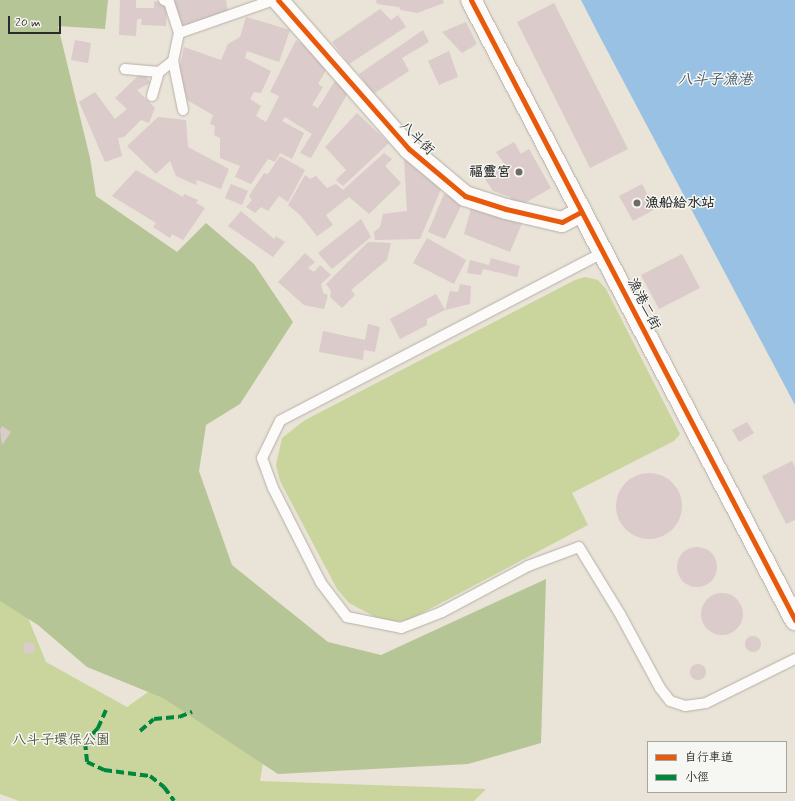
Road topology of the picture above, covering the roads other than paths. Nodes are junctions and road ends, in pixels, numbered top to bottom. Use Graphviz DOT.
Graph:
graph roads {
  1 [pos="164,0"];
  2 [pos="274,0"];
  3 [pos="278,0"];
  4 [pos="471,0"];
  5 [pos="179,33"];
  6 [pos="173,61"];
  7 [pos="125,69"];
  8 [pos="159,72"];
  9 [pos="152,96"];
  10 [pos="184,110"];
  11 [pos="581,212"];
  12 [pos="604,252"];
  13 [pos="795,620"];
  14 [pos="795,659"];
  1 -- 5 [label="lane"];
  2 -- 5 [label="lane"];
  3 -- 11 [label="street, 八斗街"];
  4 -- 11 [label="street, 漁港二街"];
  5 -- 6 [label="lane"];
  6 -- 8 [label="lane"];
  6 -- 10 [label="lane"];
  7 -- 8 [label="lane"];
  8 -- 9 [label="lane"];
  11 -- 12 [label="street, 漁港二街"];
  12 -- 13 [label="street, 漁港二街"];
  12 -- 14 [label="lane"];
}
